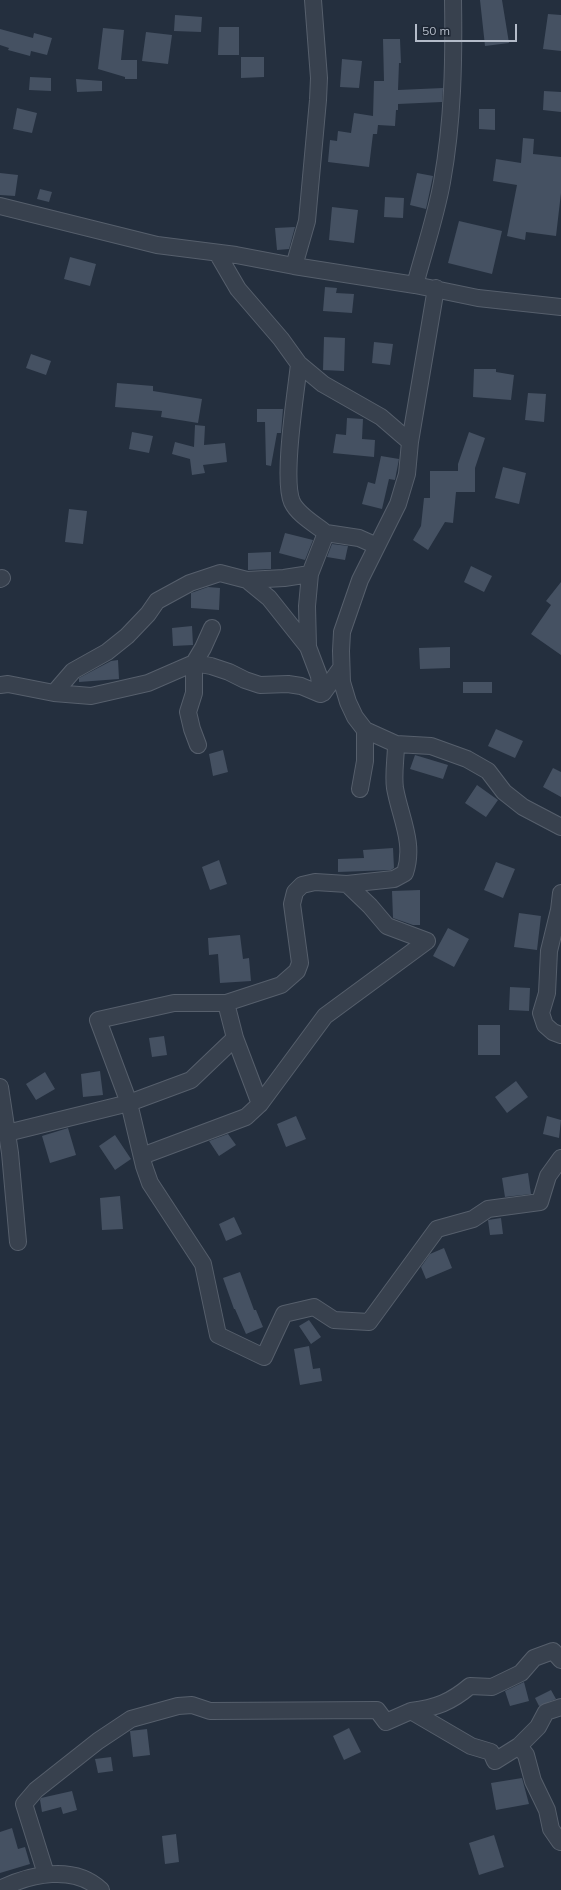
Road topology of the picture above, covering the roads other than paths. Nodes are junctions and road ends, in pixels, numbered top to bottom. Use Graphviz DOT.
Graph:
graph roads {
  1 [pos="314,0"];
  2 [pos="453,0"];
  3 [pos="0,206"];
  4 [pos="217,253"];
  5 [pos="294,266"];
  6 [pos="415,285"];
  7 [pos="436,288"];
  8 [pos="561,306"];
  9 [pos="299,364"];
  10 [pos="410,442"];
  11 [pos="326,533"];
  12 [pos="377,546"];
  13 [pos="310,574"];
  14 [pos="247,580"];
  15 [pos="212,628"];
  16 [pos="308,647"];
  17 [pos="194,663"];
  18 [pos="341,668"];
  19 [pos="0,685"];
  20 [pos="54,693"];
  21 [pos="321,694"];
  22 [pos="365,730"];
  23 [pos="396,744"];
  24 [pos="198,745"];
  25 [pos="360,788"];
  26 [pos="561,827"];
  27 [pos="347,884"];
  28 [pos="561,893"];
  29 [pos="226,1003"];
  30 [pos="561,1035"];
  31 [pos="234,1038"];
  32 [pos="0,1087"];
  33 [pos="129,1103"];
  34 [pos="260,1104"];
  35 [pos="7,1134"];
  36 [pos="142,1156"];
  37 [pos="561,1158"];
  38 [pos="18,1242"];
  39 [pos="561,1660"];
  40 [pos="561,1707"];
  41 [pos="411,1711"];
  42 [pos="519,1746"];
  43 [pos="560,1842"];
  44 [pos="46,1874"];
  45 [pos="0,1889"];
  46 [pos="101,1890"];
  1 -- 5 [label="street"];
  2 -- 6 [label="street"];
  3 -- 4 [label="street"];
  4 -- 5 [label="street"];
  4 -- 9 [label="street"];
  5 -- 6 [label="street"];
  6 -- 7 [label="street"];
  7 -- 8 [label="street"];
  7 -- 10 [label="street"];
  9 -- 10 [label="street"];
  9 -- 11 [label="street"];
  10 -- 12 [label="street"];
  11 -- 12 [label="street"];
  11 -- 13 [label="street"];
  12 -- 18 [label="street"];
  13 -- 14 [label="street"];
  13 -- 16 [label="street"];
  14 -- 16 [label="street"];
  14 -- 20 [label="street"];
  15 -- 17 [label="street"];
  16 -- 21 [label="street"];
  17 -- 20 [label="street"];
  17 -- 21 [label="street"];
  17 -- 24 [label="street"];
  18 -- 21 [label="street"];
  18 -- 22 [label="street"];
  19 -- 20 [label="street"];
  22 -- 23 [label="street"];
  22 -- 25 [label="street"];
  23 -- 26 [label="street"];
  23 -- 27 [label="street"];
  27 -- 29 [label="street"];
  27 -- 34 [label="street"];
  28 -- 30 [label="street"];
  29 -- 31 [label="street"];
  29 -- 33 [label="street"];
  31 -- 33 [label="street"];
  31 -- 34 [label="street"];
  32 -- 35 [label="street"];
  33 -- 35 [label="street"];
  33 -- 36 [label="street"];
  34 -- 36 [label="street"];
  35 -- 38 [label="street"];
  36 -- 37 [label="street"];
  39 -- 41 [label="street"];
  40 -- 42 [label="street"];
  41 -- 42 [label="street"];
  41 -- 44 [label="street"];
  42 -- 43 [label="street"];
  44 -- 45 [label="street"];
  44 -- 46 [label="street"];
}
